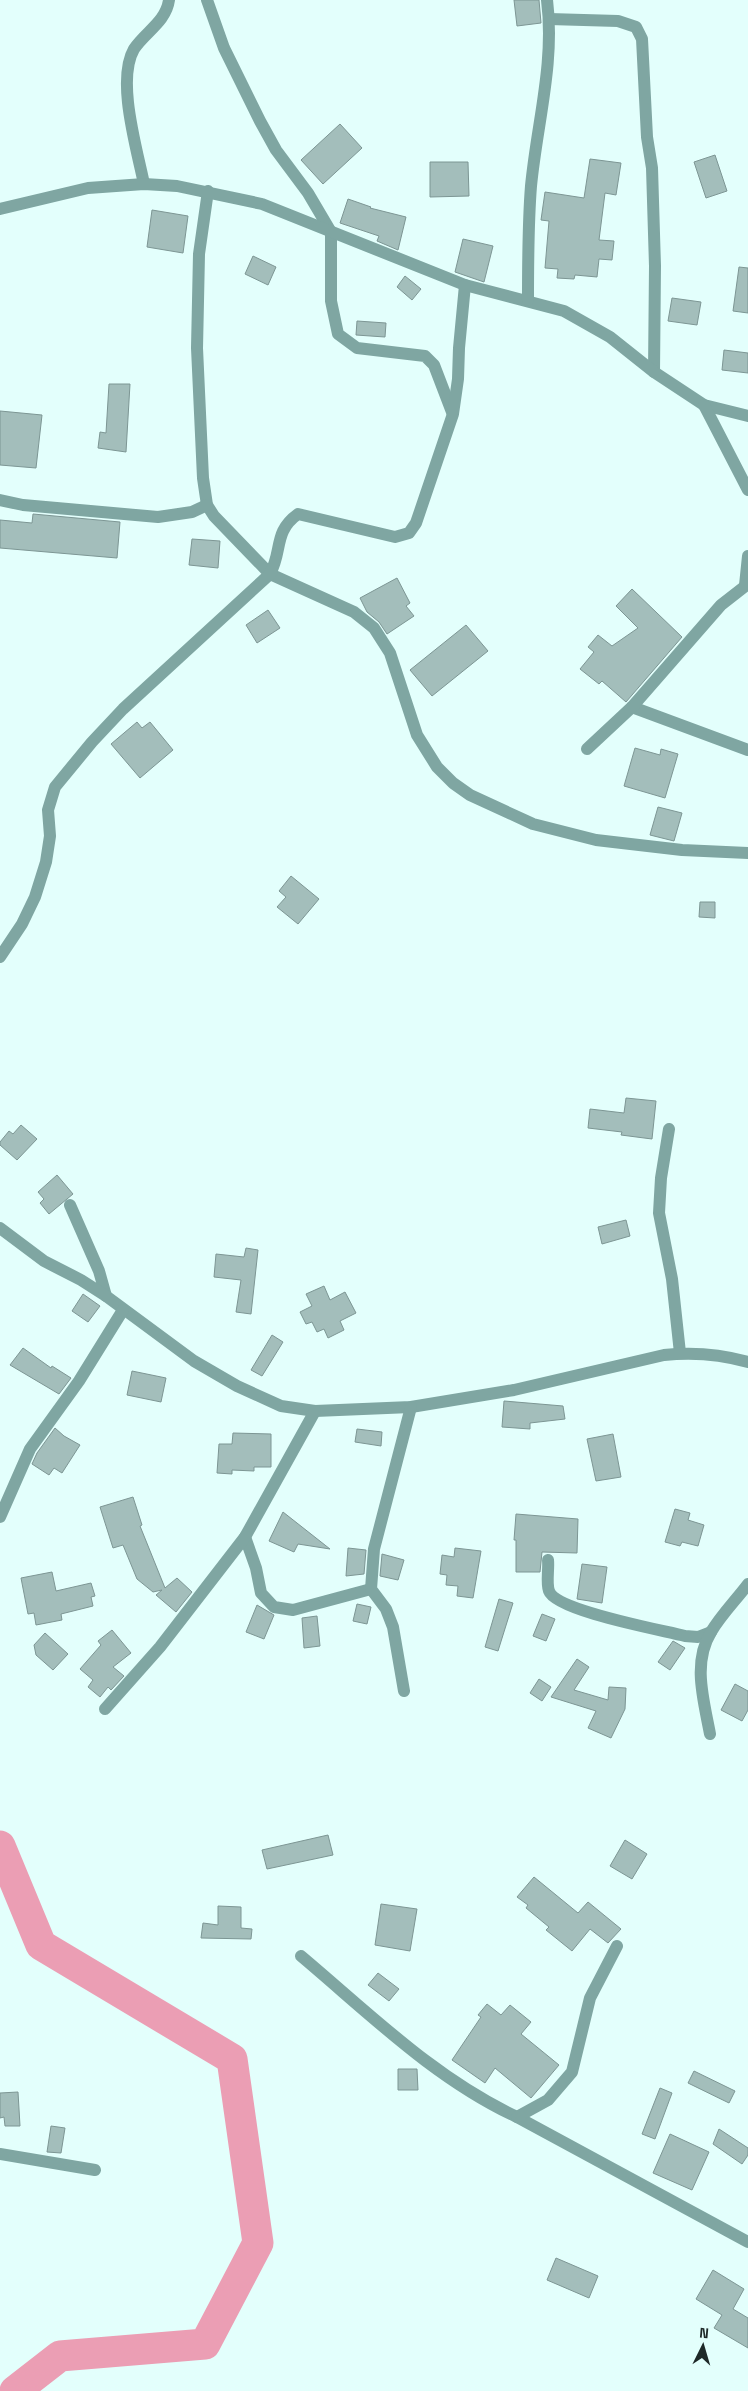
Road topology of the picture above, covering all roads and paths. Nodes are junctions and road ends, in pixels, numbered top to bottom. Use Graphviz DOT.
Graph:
graph roads {
  1 [pos="169,0"];
  2 [pos="207,0"];
  3 [pos="547,0"];
  4 [pos="549,19"];
  5 [pos="144,184"];
  6 [pos="208,191"];
  7 [pos="0,209"];
  8 [pos="331,232"];
  9 [pos="465,285"];
  10 [pos="528,300"];
  11 [pos="654,372"];
  12 [pos="704,405"];
  13 [pos="453,414"];
  14 [pos="748,416"];
  15 [pos="748,490"];
  16 [pos="0,500"];
  17 [pos="207,505"];
  18 [pos="748,556"];
  19 [pos="270,574"];
  20 [pos="747,585"];
  21 [pos="632,707"];
  22 [pos="587,749"];
  23 [pos="748,750"];
  24 [pos="748,853"];
  25 [pos="0,957"];
  26 [pos="669,1129"];
  27 [pos="70,1205"];
  28 [pos="0,1228"];
  29 [pos="106,1296"];
  30 [pos="123,1310"];
  31 [pos="680,1353"];
  32 [pos="748,1362"];
  33 [pos="411,1407"];
  34 [pos="315,1411"];
  35 [pos="0,1517"];
  36 [pos="245,1537"];
  37 [pos="548,1560"];
  38 [pos="748,1584"];
  39 [pos="371,1589"];
  40 [pos="710,1632"];
  41 [pos="404,1691"];
  42 [pos="105,1709"];
  43 [pos="710,1734"];
  44 [pos="617,1946"];
  45 [pos="301,1956"];
  46 [pos="517,2117"];
  47 [pos="0,2154"];
  48 [pos="95,2170"];
  49 [pos="748,2242"];
  1 -- 5 [label="street"];
  2 -- 8 [label="street"];
  3 -- 4 [label="street"];
  4 -- 10 [label="street"];
  4 -- 11 [label="street"];
  5 -- 6 [label="street"];
  5 -- 7 [label="street"];
  6 -- 8 [label="street"];
  6 -- 17 [label="street"];
  8 -- 9 [label="street"];
  8 -- 13 [label="street"];
  9 -- 10 [label="street"];
  9 -- 13 [label="street"];
  10 -- 11 [label="street"];
  11 -- 12 [label="street"];
  12 -- 14 [label="street"];
  12 -- 15 [label="street"];
  13 -- 19 [label="street"];
  16 -- 17 [label="street"];
  17 -- 19 [label="street"];
  18 -- 20 [label="street"];
  19 -- 24 [label="street"];
  19 -- 25 [label="street"];
  20 -- 21 [label="street"];
  21 -- 22 [label="street"];
  21 -- 23 [label="street"];
  26 -- 31 [label="street"];
  27 -- 29 [label="street"];
  28 -- 29 [label="street"];
  29 -- 30 [label="street"];
  30 -- 34 [label="street"];
  30 -- 35 [label="street"];
  31 -- 32 [label="street"];
  31 -- 33 [label="street"];
  33 -- 34 [label="street"];
  33 -- 39 [label="street"];
  34 -- 36 [label="street"];
  36 -- 39 [label="street"];
  36 -- 42 [label="street"];
  37 -- 40 [label="street"];
  38 -- 40 [label="street"];
  39 -- 41 [label="street"];
  40 -- 43 [label="street"];
  44 -- 46 [label="street"];
  45 -- 46 [label="street"];
  46 -- 49 [label="street"];
  47 -- 48 [label="street"];
}
